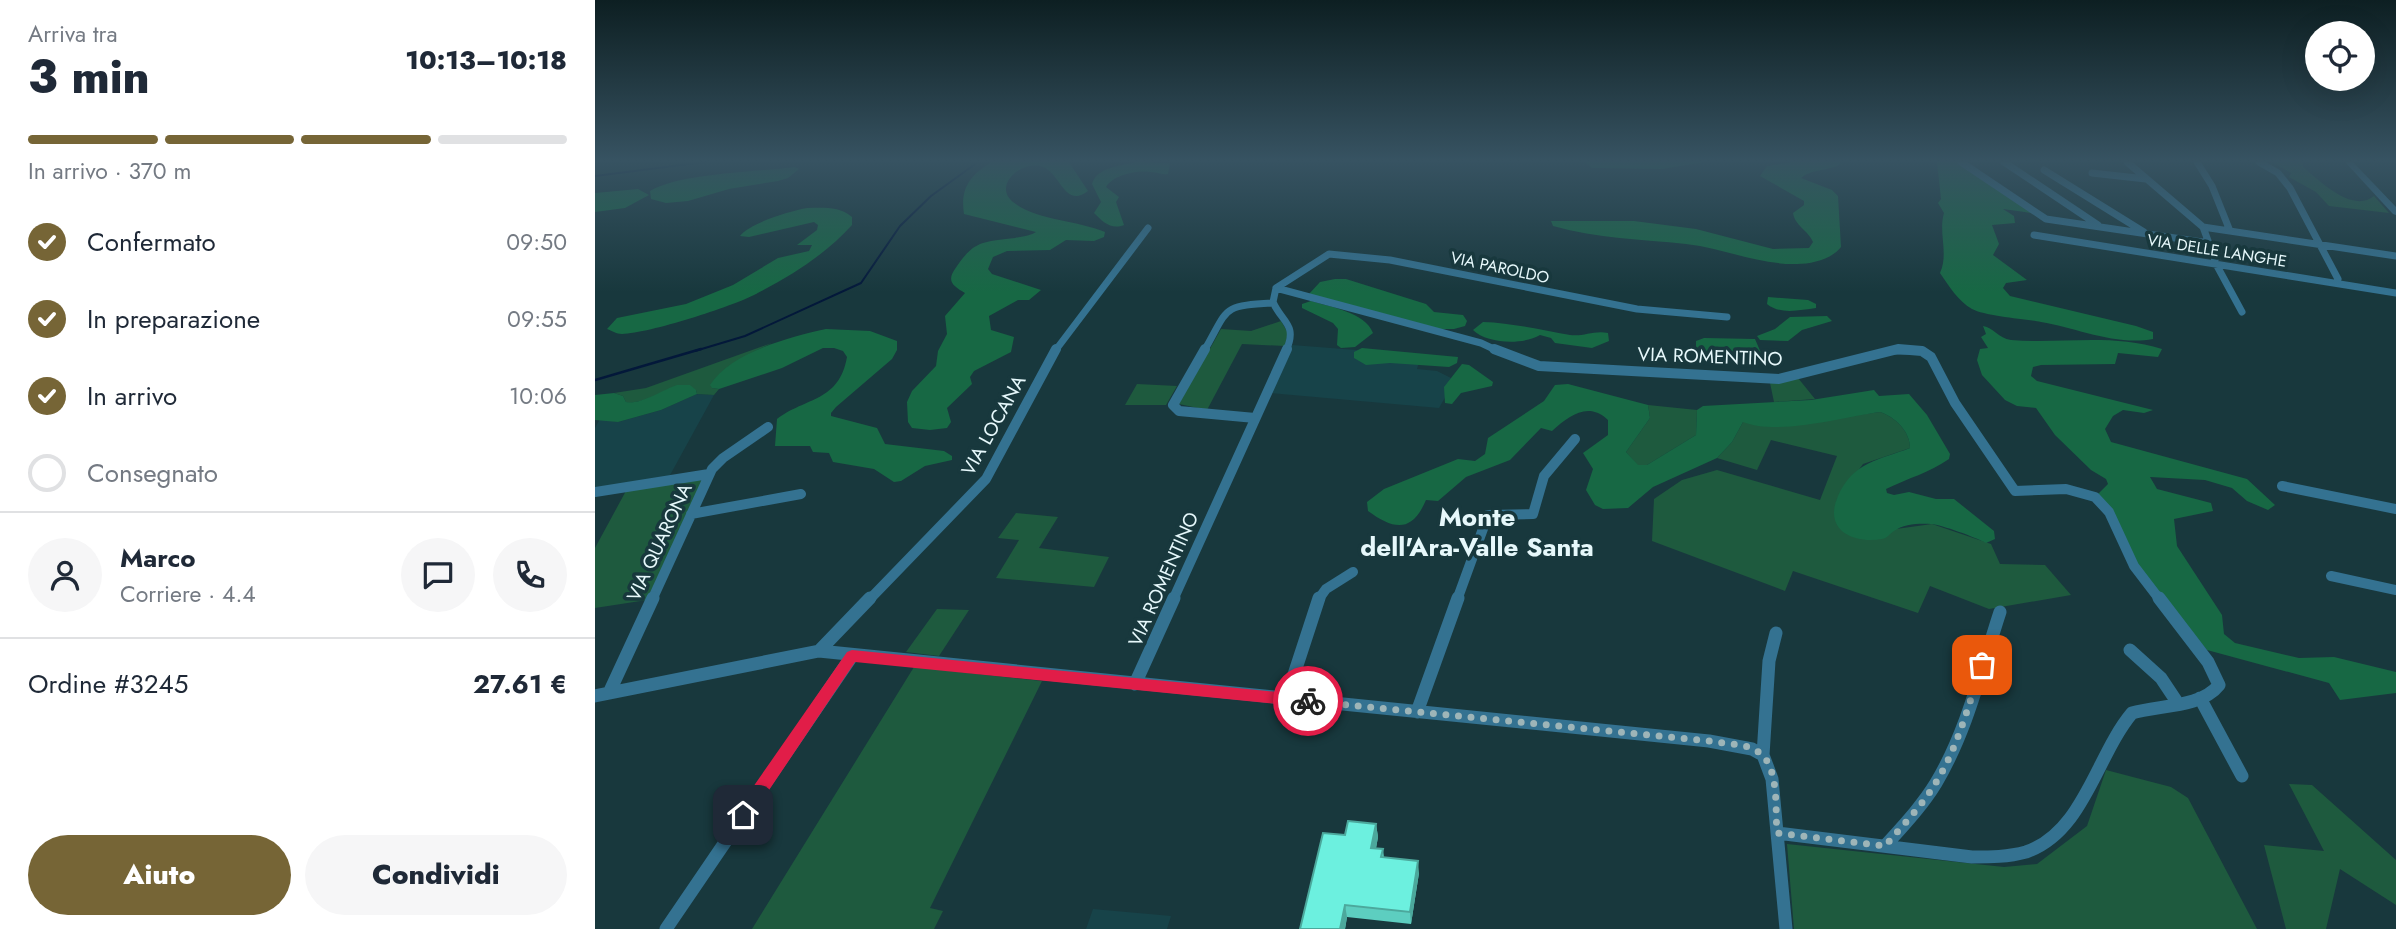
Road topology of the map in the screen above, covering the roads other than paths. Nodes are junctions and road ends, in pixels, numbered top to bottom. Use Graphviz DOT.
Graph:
graph roads {
  1 [pos="2026,205"];
  2 [pos="2069,205"];
  3 [pos="2101,205"];
  4 [pos="2177,205"];
  5 [pos="2220,205"];
  6 [pos="2298,205"];
  7 [pos="2102,227"];
  8 [pos="2203,227"];
  9 [pos="1148,228"];
  10 [pos="2230,231"];
  11 [pos="2147,234"];
  12 [pos="2033,235"];
  13 [pos="2209,243"];
  14 [pos="2320,244"];
  15 [pos="2396,256"];
  16 [pos="2215,262"];
  17 [pos="2338,279"];
  18 [pos="1276,288"];
  19 [pos="2396,293"];
  20 [pos="1272,303"];
  21 [pos="2242,312"];
  22 [pos="1727,317"];
  23 [pos="1255,418"];
  24 [pos="768,427"];
  25 [pos="1575,439"];
  26 [pos="709,474"];
  27 [pos="2282,486"];
  28 [pos="595,492"];
  29 [pos="801,494"];
  30 [pos="2396,509"];
  31 [pos="691,514"];
  32 [pos="1353,572"];
  33 [pos="2331,576"];
  34 [pos="2396,590"];
  35 [pos="2000,612"];
  36 [pos="1776,633"];
  37 [pos="2130,650"];
  38 [pos="819,651"];
  39 [pos="852,656"];
  40 [pos="1135,684"];
  41 [pos="609,693"];
  42 [pos="595,696"];
  43 [pos="2200,698"];
  44 [pos="1286,699"];
  45 [pos="2177,702"];
  46 [pos="1417,712"];
  47 [pos="1763,755"];
  48 [pos="2242,776"];
  49 [pos="1777,833"];
  50 [pos="1885,846"];
  51 [pos="666,929"];
  52 [pos="1786,929"];
  1 -- 7 [label="street"];
  2 -- 7 [label="street"];
  3 -- 11 [label="street"];
  4 -- 8 [label="street"];
  5 -- 10 [label="street"];
  6 -- 14 [label="street"];
  7 -- 11 [label="street"];
  8 -- 10 [label="street"];
  8 -- 13 [label="street"];
  9 -- 38 [label="street, VIA LOCANA"];
  10 -- 14 [label="street"];
  11 -- 13 [label="street"];
  12 -- 16 [label="street, VIA DELLE LANGHE"];
  13 -- 16 [label="street"];
  14 -- 15 [label="street"];
  14 -- 17 [label="street"];
  16 -- 19 [label="street, VIA DELLE LANGHE"];
  16 -- 21 [label="street"];
  18 -- 20 [label="street"];
  18 -- 22 [label="street, VIA PAROLDO"];
  18 -- 43 [label="street, VIA ROMENTINO"];
  20 -- 23 [label="street, VIA ROMENTINO"];
  20 -- 23 [label="street"];
  23 -- 40 [label="street, VIA ROMENTINO"];
  24 -- 26 [label="street, VIA QUARONA"];
  25 -- 46 [label="street"];
  26 -- 28 [label="street"];
  26 -- 31 [label="street, VIA QUARONA"];
  27 -- 30 [label="street"];
  29 -- 31 [label="street"];
  31 -- 41 [label="street, VIA QUARONA"];
  32 -- 44 [label="street"];
  33 -- 34 [label="street"];
  35 -- 50 [label="street"];
  36 -- 47 [label="street"];
  37 -- 45 [label="street"];
  38 -- 39 [label="street"];
  38 -- 41 [label="street"];
  39 -- 40 [label="street"];
  39 -- 51 [label="street"];
  40 -- 44 [label="street"];
  41 -- 42 [label="street"];
  43 -- 45 [label="street"];
  43 -- 48 [label="street"];
  44 -- 46 [label="street"];
  45 -- 50 [label="street"];
  46 -- 47 [label="street"];
  47 -- 49 [label="street"];
  49 -- 50 [label="street"];
  49 -- 52 [label="street"];
}
